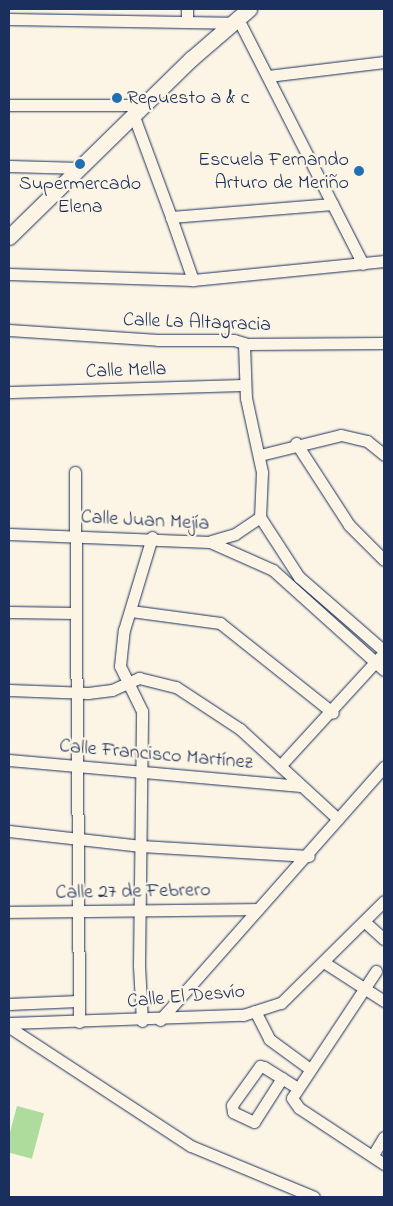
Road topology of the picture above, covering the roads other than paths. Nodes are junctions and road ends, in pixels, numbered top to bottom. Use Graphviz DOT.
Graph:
graph roads {
  1 [pos="187,9"];
  2 [pos="239,16"];
  3 [pos="9,19"];
  4 [pos="186,22"];
  5 [pos="384,62"];
  6 [pos="268,76"];
  7 [pos="9,104"];
  8 [pos="138,110"];
  9 [pos="9,166"];
  10 [pos="81,168"];
  11 [pos="332,204"];
  12 [pos="171,217"];
  13 [pos="9,237"];
  14 [pos="384,261"];
  15 [pos="362,264"];
  16 [pos="9,274"];
  17 [pos="193,280"];
  18 [pos="9,330"];
  19 [pos="384,343"];
  20 [pos="244,344"];
  21 [pos="245,385"];
  22 [pos="9,392"];
  23 [pos="296,443"];
  24 [pos="260,455"];
  25 [pos="384,455"];
  26 [pos="75,472"];
  27 [pos="260,516"];
  28 [pos="9,534"];
  29 [pos="73,536"];
  30 [pos="152,538"];
  31 [pos="210,542"];
  32 [pos="384,560"];
  33 [pos="131,611"];
  34 [pos="9,612"];
  35 [pos="75,613"];
  36 [pos="384,651"];
  37 [pos="375,662"];
  38 [pos="384,670"];
  39 [pos="126,685"];
  40 [pos="9,690"];
  41 [pos="76,693"];
  42 [pos="333,713"];
  43 [pos="9,760"];
  44 [pos="280,766"];
  45 [pos="384,767"];
  46 [pos="78,768"];
  47 [pos="142,774"];
  48 [pos="301,786"];
  49 [pos="338,819"];
  50 [pos="9,831"];
  51 [pos="78,840"];
  52 [pos="141,846"];
  53 [pos="309,856"];
  54 [pos="384,901"];
  55 [pos="258,909"];
  56 [pos="139,910"];
  57 [pos="9,912"];
  58 [pos="77,912"];
  59 [pos="366,923"];
  60 [pos="384,939"];
  61 [pos="325,963"];
  62 [pos="376,971"];
  63 [pos="364,988"];
  64 [pos="384,1001"];
  65 [pos="78,1002"];
  66 [pos="9,1004"];
  67 [pos="255,1011"];
  68 [pos="160,1020"];
  69 [pos="142,1021"];
  70 [pos="79,1022"];
  71 [pos="9,1025"];
  72 [pos="310,1068"];
  73 [pos="282,1078"];
  74 [pos="297,1088"];
  75 [pos="384,1137"];
  76 [pos="373,1155"];
  77 [pos="384,1164"];
  78 [pos="314,1197"];
  1 -- 4 [label="street"];
  2 -- 4 [label="street"];
  2 -- 6 [label="street"];
  2 -- 8 [label="main road"];
  3 -- 4 [label="street"];
  5 -- 6 [label="street"];
  6 -- 11 [label="street"];
  7 -- 8 [label="street"];
  8 -- 10 [label="main road"];
  8 -- 12 [label="street"];
  9 -- 10 [label="street"];
  10 -- 13 [label="main road"];
  11 -- 12 [label="street"];
  11 -- 15 [label="street"];
  12 -- 17 [label="street"];
  14 -- 15 [label="street"];
  15 -- 17 [label="street"];
  16 -- 17 [label="street"];
  18 -- 20 [label="street, Calle La Altagracia"];
  19 -- 20 [label="street, Calle La Altagracia"];
  20 -- 21 [label="street"];
  21 -- 22 [label="street, Calle Mella"];
  21 -- 24 [label="street"];
  23 -- 24 [label="street"];
  23 -- 25 [label="street"];
  23 -- 32 [label="street"];
  24 -- 27 [label="street"];
  26 -- 29 [label="street"];
  27 -- 31 [label="street"];
  27 -- 36 [label="street"];
  28 -- 29 [label="street, Calle Juan Mejía"];
  29 -- 30 [label="street, Calle Juan Mejía"];
  29 -- 35 [label="street"];
  30 -- 31 [label="street, Calle Juan Mejía"];
  30 -- 33 [label="street"];
  31 -- 37 [label="street, Calle Juan Mejía"];
  33 -- 39 [label="street"];
  33 -- 42 [label="street"];
  34 -- 35 [label="street"];
  35 -- 41 [label="street"];
  36 -- 37 [label="street"];
  37 -- 38 [label="street, Calle Juan Mejía"];
  37 -- 42 [label="street"];
  39 -- 41 [label="street"];
  39 -- 44 [label="street"];
  39 -- 47 [label="street"];
  40 -- 41 [label="street"];
  41 -- 46 [label="street"];
  42 -- 44 [label="street"];
  43 -- 46 [label="street, Calle Francisco Martínez"];
  44 -- 48 [label="street"];
  45 -- 49 [label="street"];
  46 -- 47 [label="street, Calle Francisco Martínez"];
  46 -- 51 [label="street"];
  47 -- 48 [label="street, Calle Francisco Martínez"];
  47 -- 52 [label="street"];
  48 -- 49 [label="street"];
  49 -- 53 [label="street"];
  50 -- 51 [label="street"];
  51 -- 52 [label="street"];
  51 -- 58 [label="street"];
  52 -- 53 [label="street"];
  52 -- 56 [label="street"];
  53 -- 55 [label="street"];
  54 -- 59 [label="street, Calle El Desvío"];
  55 -- 56 [label="street, Calle 27 de Febrero"];
  55 -- 68 [label="street"];
  56 -- 58 [label="street, Calle 27 de Febrero"];
  56 -- 69 [label="street"];
  57 -- 58 [label="street, Calle 27 de Febrero"];
  58 -- 65 [label="street"];
  59 -- 60 [label="street"];
  59 -- 61 [label="street, Calle El Desvío"];
  61 -- 63 [label="street"];
  61 -- 67 [label="street, Calle El Desvío"];
  62 -- 63 [label="street"];
  63 -- 64 [label="street"];
  63 -- 72 [label="street"];
  65 -- 66 [label="street"];
  65 -- 70 [label="street"];
  67 -- 68 [label="street, Calle El Desvío"];
  67 -- 72 [label="street"];
  68 -- 69 [label="street, Calle El Desvío"];
  69 -- 70 [label="street, Calle El Desvío"];
  70 -- 71 [label="street, Calle El Desvío"];
  71 -- 78 [label="street"];
  72 -- 74 [label="street"];
  73 -- 73 [label="street"];
  73 -- 74 [label="street"];
  74 -- 76 [label="street"];
  75 -- 76 [label="street"];
  76 -- 77 [label="street"];
}
